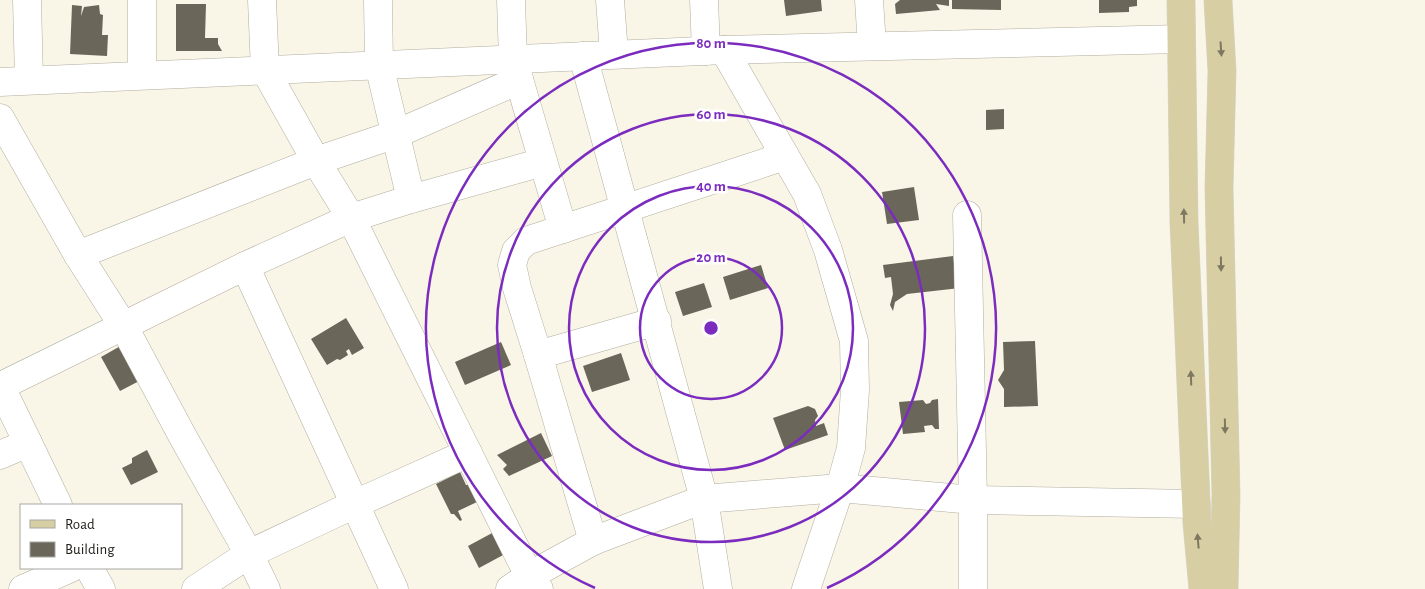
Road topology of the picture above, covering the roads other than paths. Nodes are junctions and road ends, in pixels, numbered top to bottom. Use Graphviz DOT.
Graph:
graph roads {
  1 [pos="27,0"];
  2 [pos="142,0"];
  3 [pos="262,0"];
  4 [pos="378,0"];
  5 [pos="511,0"];
  6 [pos="610,0"];
  7 [pos="704,0"];
  8 [pos="869,0"];
  9 [pos="1181,0"];
  10 [pos="1218,0"];
  11 [pos="1181,39"];
  12 [pos="872,46"];
  13 [pos="715,50"];
  14 [pos="614,54"];
  15 [pos="584,56"];
  16 [pos="379,65"];
  17 [pos="265,70"];
  18 [pos="516,70"];
  19 [pos="142,75"];
  20 [pos="29,80"];
  21 [pos="0,82"];
  22 [pos="0,118"];
  23 [pos="396,134"];
  24 [pos="785,156"];
  25 [pos="316,161"];
  26 [pos="542,162"];
  27 [pos="411,199"];
  28 [pos="626,208"];
  29 [pos="967,215"];
  30 [pos="351,218"];
  31 [pos="563,229"];
  32 [pos="78,255"];
  33 [pos="245,266"];
  34 [pos="656,321"];
  35 [pos="124,327"];
  36 [pos="538,355"];
  37 [pos="0,385"];
  38 [pos="28,442"];
  39 [pos="468,453"];
  40 [pos="0,455"];
  41 [pos="840,488"];
  42 [pos="704,499"];
  43 [pos="973,500"];
  44 [pos="58,504"];
  45 [pos="355,504"];
  46 [pos="1196,504"];
  47 [pos="593,541"];
  48 [pos="249,554"];
  49 [pos="69,569"];
  50 [pos="90,569"];
  51 [pos="526,585"];
  52 [pos="23,589"];
  53 [pos="101,589"];
  54 [pos="196,589"];
  55 [pos="266,589"];
  56 [pos="394,589"];
  57 [pos="718,589"];
  58 [pos="806,589"];
  59 [pos="973,589"];
  60 [pos="1203,589"];
  61 [pos="1224,589"];
  1 -- 20 [label="street"];
  2 -- 19 [label="street"];
  3 -- 17 [label="street"];
  4 -- 16 [label="street"];
  5 -- 18 [label="street"];
  6 -- 14 [label="street"];
  7 -- 13 [label="street"];
  8 -- 12 [label="street"];
  9 -- 11 [label="main road"];
  10 -- 61 [label="main road, one-way"];
  11 -- 12 [label="street"];
  46 -- 11 [label="main road, one-way"];
  12 -- 13 [label="street"];
  13 -- 14 [label="street"];
  13 -- 24 [label="street"];
  14 -- 15 [label="street"];
  15 -- 18 [label="street"];
  15 -- 28 [label="street"];
  16 -- 17 [label="street"];
  16 -- 18 [label="street"];
  16 -- 23 [label="street"];
  17 -- 19 [label="street"];
  17 -- 25 [label="street"];
  18 -- 23 [label="street"];
  18 -- 26 [label="street"];
  19 -- 20 [label="street"];
  20 -- 21 [label="street"];
  22 -- 32 [label="street"];
  23 -- 25 [label="street"];
  23 -- 27 [label="street"];
  24 -- 28 [label="street"];
  24 -- 41 [label="street"];
  25 -- 30 [label="street"];
  25 -- 32 [label="street"];
  26 -- 27 [label="street"];
  26 -- 31 [label="street"];
  27 -- 30 [label="street"];
  28 -- 31 [label="street"];
  28 -- 34 [label="street"];
  29 -- 43 [label="street"];
  30 -- 33 [label="street"];
  30 -- 39 [label="street"];
  31 -- 36 [label="street"];
  32 -- 35 [label="street"];
  33 -- 35 [label="street"];
  33 -- 45 [label="street"];
  34 -- 36 [label="street"];
  34 -- 42 [label="street"];
  35 -- 37 [label="street"];
  35 -- 48 [label="street"];
  36 -- 47 [label="street"];
  37 -- 38 [label="street"];
  38 -- 40 [label="street"];
  38 -- 44 [label="street"];
  39 -- 45 [label="street"];
  39 -- 51 [label="street"];
  41 -- 42 [label="street"];
  41 -- 43 [label="street"];
  41 -- 58 [label="street"];
  42 -- 47 [label="street"];
  42 -- 57 [label="street"];
  43 -- 46 [label="street"];
  43 -- 59 [label="street"];
  45 -- 48 [label="street"];
  45 -- 56 [label="street"];
  60 -- 46 [label="main road, one-way"];
  47 -- 51 [label="street"];
  48 -- 54 [label="street"];
  48 -- 55 [label="street"];
  49 -- 52 [label="street"];
  50 -- 53 [label="street"];
}
